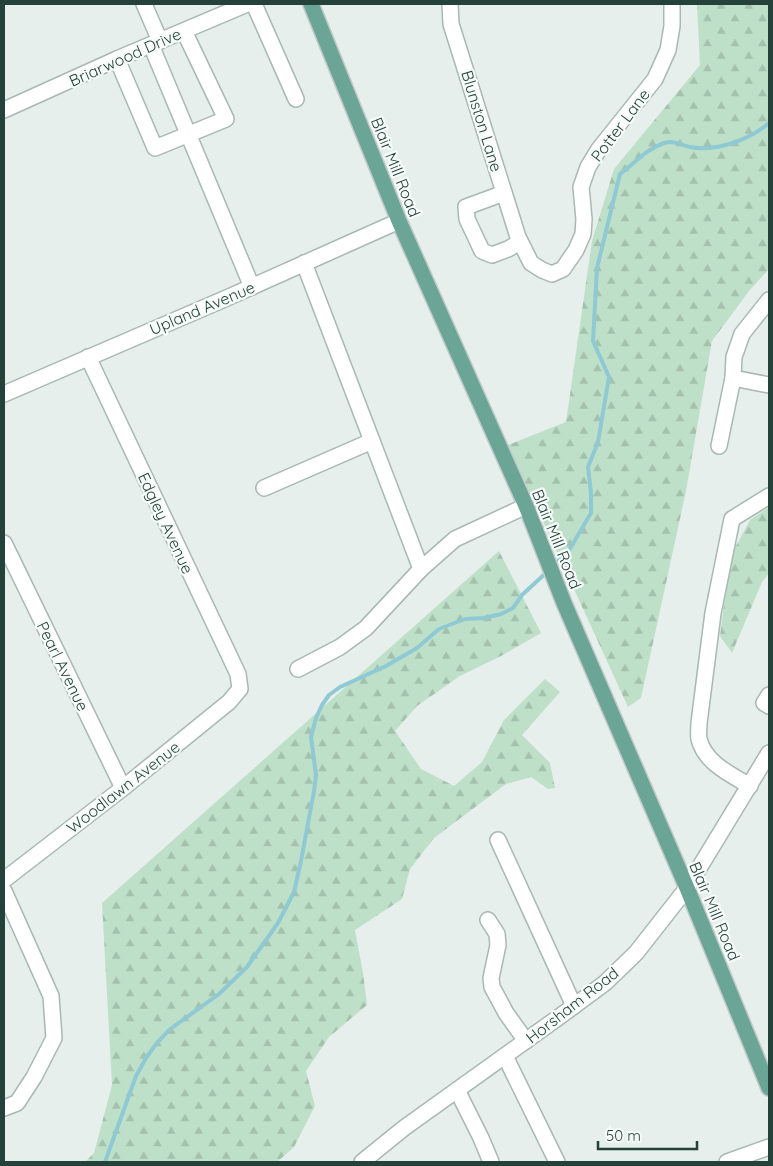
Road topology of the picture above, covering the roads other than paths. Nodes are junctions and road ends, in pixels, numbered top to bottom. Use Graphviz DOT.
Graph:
graph roads {
  1 [pos="144,4"];
  2 [pos="247,4"];
  3 [pos="254,4"];
  4 [pos="311,4"];
  5 [pos="450,4"];
  6 [pos="672,4"];
  7 [pos="184,31"];
  8 [pos="155,43"];
  9 [pos="118,59"];
  10 [pos="296,99"];
  11 [pos="4,110"];
  12 [pos="188,135"];
  13 [pos="504,193"];
  14 [pos="399,221"];
  15 [pos="519,240"];
  16 [pos="304,263"];
  17 [pos="252,286"];
  18 [pos="769,300"];
  19 [pos="88,357"];
  20 [pos="733,378"];
  21 [pos="769,385"];
  22 [pos="4,394"];
  23 [pos="372,441"];
  24 [pos="719,446"];
  25 [pos="264,488"];
  26 [pos="769,496"];
  27 [pos="526,506"];
  28 [pos="4,543"];
  29 [pos="421,569"];
  30 [pos="298,670"];
  31 [pos="240,689"];
  32 [pos="769,695"];
  33 [pos="769,706"];
  34 [pos="769,753"];
  35 [pos="750,786"];
  36 [pos="122,788"];
  37 [pos="498,840"];
  38 [pos="4,880"];
  39 [pos="687,888"];
  40 [pos="4,891"];
  41 [pos="488,920"];
  42 [pos="574,1006"];
  43 [pos="526,1041"];
  44 [pos="505,1056"];
  45 [pos="769,1088"];
  46 [pos="457,1090"];
  47 [pos="4,1108"];
  48 [pos="769,1148"];
  49 [pos="362,1162"];
  50 [pos="491,1162"];
  51 [pos="557,1162"];
  52 [pos="727,1162"];
  1 -- 8 [label="street"];
  2 -- 7 [label="street, Briarwood Drive"];
  3 -- 10 [label="street"];
  4 -- 14 [label="main road, Blair Mill Road"];
  5 -- 13 [label="street, Blunston Lane"];
  6 -- 15 [label="street, Potter Lane"];
  7 -- 8 [label="street, Briarwood Drive"];
  7 -- 12 [label="street"];
  8 -- 9 [label="street, Briarwood Drive"];
  8 -- 12 [label="street"];
  9 -- 11 [label="street, Briarwood Drive"];
  9 -- 12 [label="street"];
  12 -- 17 [label="street"];
  13 -- 15 [label="street, Blunston Lane"];
  13 -- 15 [label="street"];
  14 -- 16 [label="street, Upland Avenue"];
  14 -- 27 [label="main road, Blair Mill Road"];
  16 -- 17 [label="street, Upland Avenue"];
  16 -- 23 [label="street"];
  17 -- 19 [label="street, Upland Avenue"];
  18 -- 20 [label="street"];
  19 -- 22 [label="street, Upland Avenue"];
  19 -- 31 [label="street, Edgley Avenue"];
  20 -- 21 [label="street"];
  20 -- 24 [label="street"];
  23 -- 25 [label="street"];
  23 -- 29 [label="street"];
  26 -- 35 [label="street"];
  27 -- 29 [label="street"];
  27 -- 39 [label="main road, Blair Mill Road"];
  28 -- 36 [label="street, Pearl Avenue"];
  29 -- 30 [label="street"];
  31 -- 36 [label="street, Woodlawn Avenue"];
  32 -- 33 [label="street"];
  34 -- 35 [label="street, Horsham Road"];
  35 -- 39 [label="street, Horsham Road"];
  36 -- 38 [label="street, Woodlawn Avenue"];
  37 -- 42 [label="street"];
  39 -- 42 [label="street, Horsham Road"];
  39 -- 45 [label="main road, Blair Mill Road"];
  40 -- 47 [label="street"];
  41 -- 43 [label="street"];
  42 -- 43 [label="street, Horsham Road"];
  43 -- 44 [label="street, Horsham Road"];
  44 -- 46 [label="street, Horsham Road"];
  44 -- 51 [label="street"];
  46 -- 49 [label="street, Horsham Road"];
  46 -- 50 [label="street"];
  48 -- 52 [label="street"];
}
